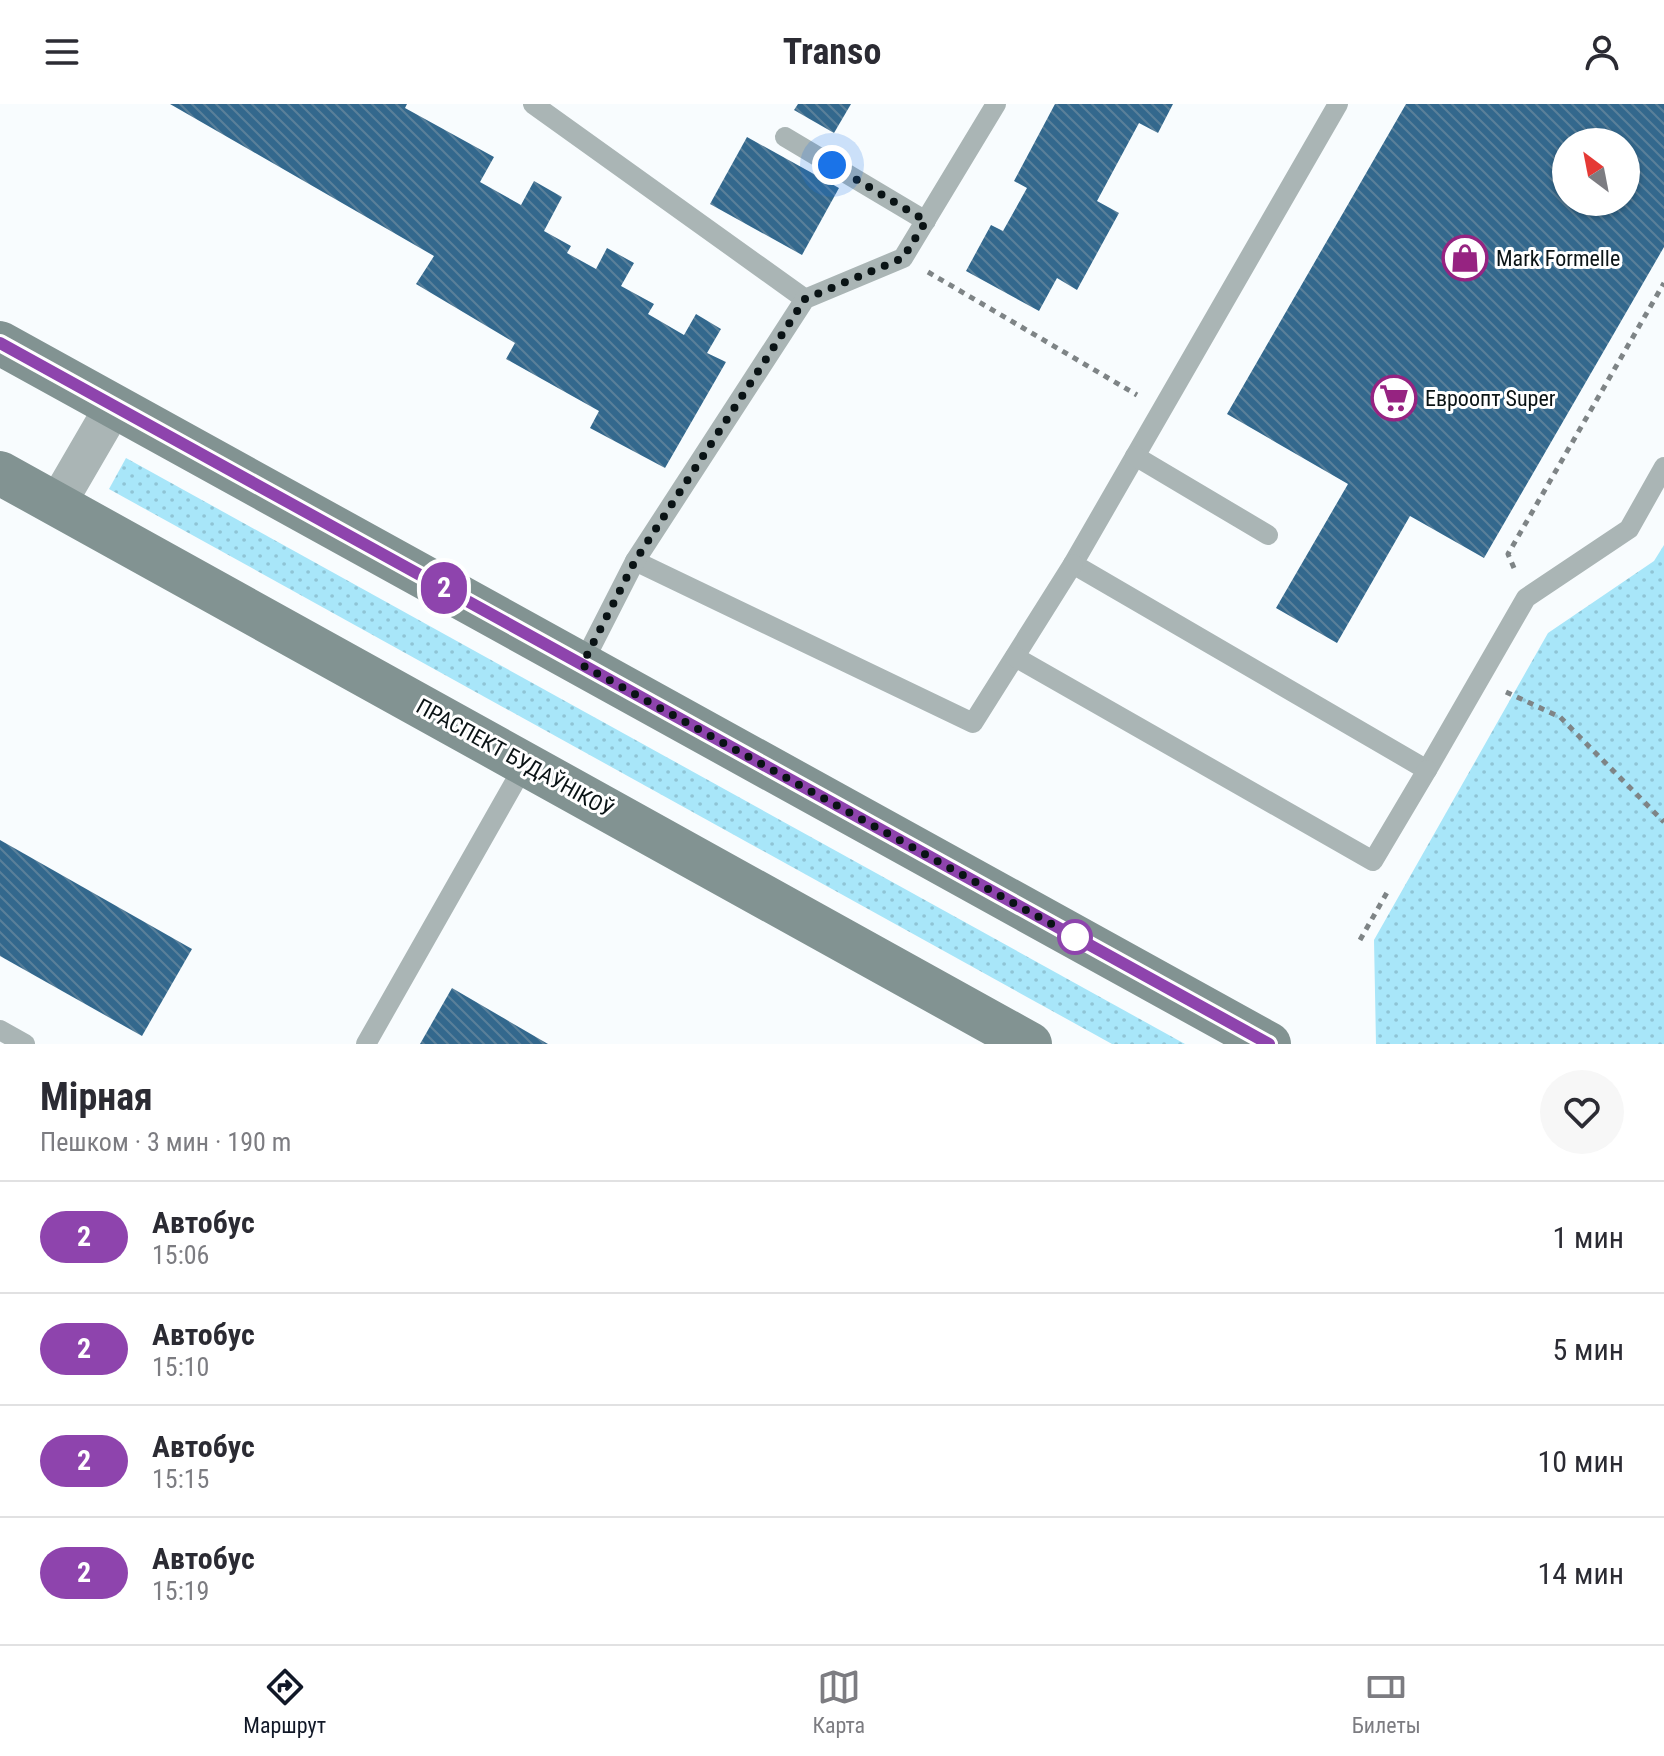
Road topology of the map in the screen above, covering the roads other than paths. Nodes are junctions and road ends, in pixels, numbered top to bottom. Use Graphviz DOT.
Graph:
graph roads {
  1 [pos="533,104"];
  2 [pos="996,104"];
  3 [pos="1338,104"];
  4 [pos="785,137"];
  5 [pos="926,221"];
  6 [pos="805,299"];
  7 [pos="0,343"];
  8 [pos="114,406"];
  9 [pos="1135,456"];
  10 [pos="1664,467"];
  11 [pos="0,473"];
  12 [pos="57,504"];
  13 [pos="1268,535"];
  14 [pos="635,561"];
  15 [pos="1073,564"];
  16 [pos="1015,657"];
  17 [pos="582,665"];
  18 [pos="525,764"];
  19 [pos="1427,770"];
  20 [pos="0,1030"];
  21 [pos="25,1044"];
  22 [pos="366,1044"];
  23 [pos="1030,1044"];
  24 [pos="1269,1044"];
  1 -- 6 [label="lane"];
  2 -- 5 [label="lane"];
  3 -- 9 [label="lane"];
  4 -- 5 [label="lane"];
  5 -- 6 [label="lane"];
  6 -- 14 [label="lane"];
  7 -- 8 [label="main road"];
  8 -- 12 [label="street"];
  8 -- 17 [label="main road"];
  9 -- 13 [label="lane"];
  9 -- 15 [label="lane"];
  10 -- 19 [label="lane"];
  11 -- 12 [label="main road, ПРАСПЕКТ БУДАЎНІКОЎ"];
  12 -- 18 [label="main road, ПРАСПЕКТ БУДАЎНІКОЎ"];
  14 -- 16 [label="lane"];
  14 -- 17 [label="lane"];
  15 -- 16 [label="lane"];
  15 -- 19 [label="lane"];
  16 -- 19 [label="lane"];
  17 -- 24 [label="main road"];
  18 -- 22 [label="lane"];
  18 -- 23 [label="main road, ПРАСПЕКТ БУДАЎНІКОЎ"];
  20 -- 21 [label="lane"];
}
